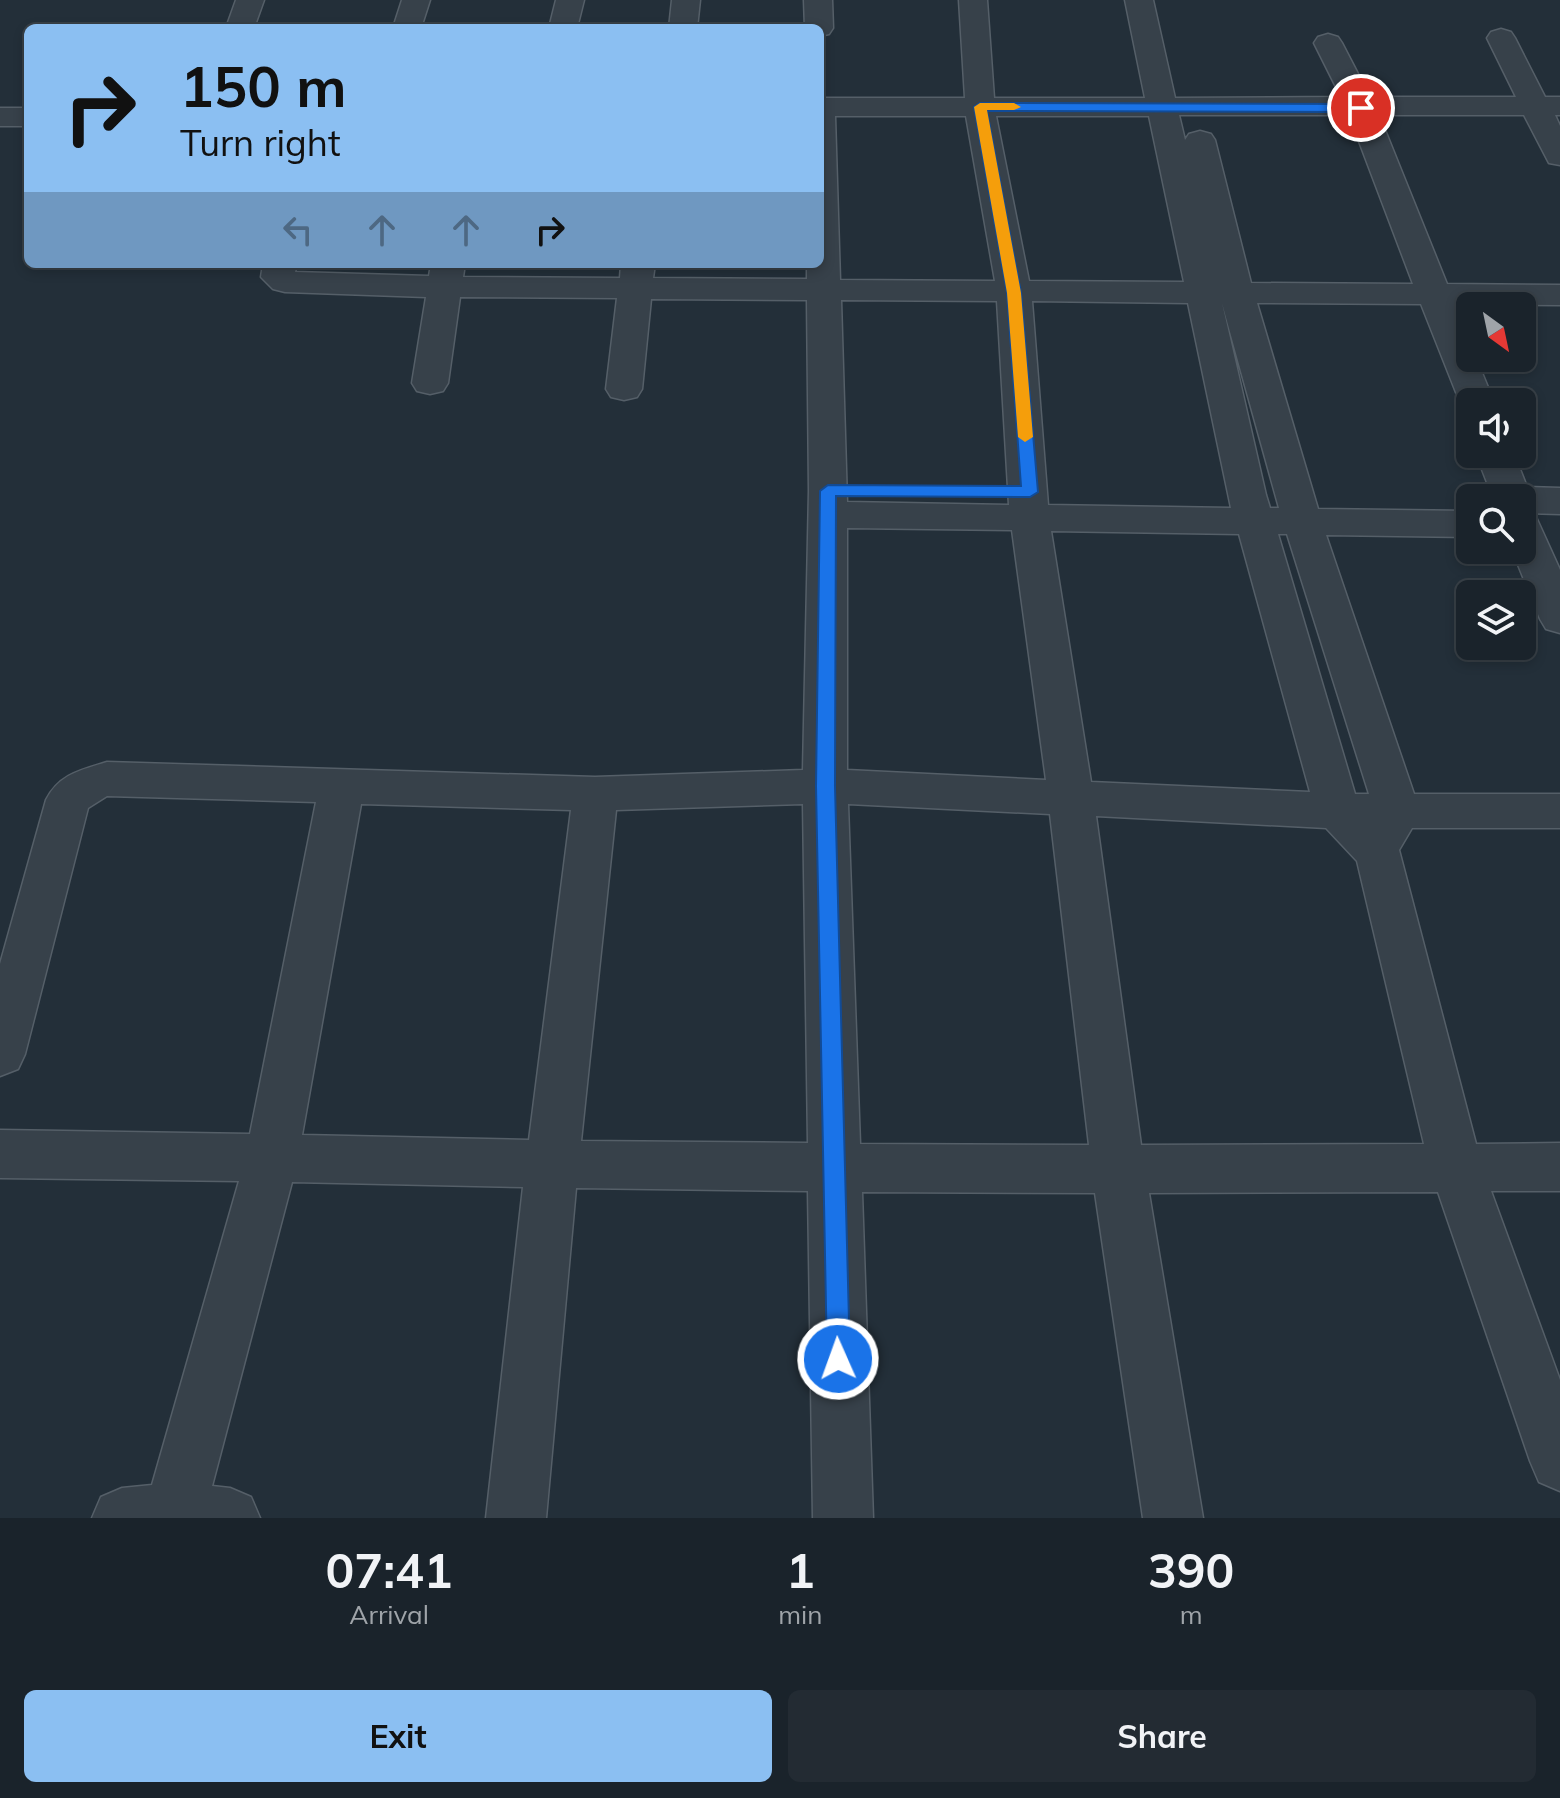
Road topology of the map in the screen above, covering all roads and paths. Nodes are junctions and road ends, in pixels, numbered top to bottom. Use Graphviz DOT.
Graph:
graph roads {
  1 [pos="250,0"];
  2 [pos="416,0"];
  3 [pos="570,0"];
  4 [pos="686,0"];
  5 [pos="818,0"];
  6 [pos="973,0"];
  7 [pos="1139,0"];
  8 [pos="1165,0"];
  9 [pos="241,24"];
  10 [pos="408,24"];
  11 [pos="564,24"];
  12 [pos="683,24"];
  13 [pos="819,24"];
  14 [pos="1501,38"];
  15 [pos="1328,43"];
  16 [pos="824,109"];
  17 [pos="1179,112"];
  18 [pos="1550,112"];
  19 [pos="981,113"];
  20 [pos="1363,114"];
  21 [pos="0,117"];
  22 [pos="24,117"];
  23 [pos="824,120"];
  24 [pos="1560,156"];
  25 [pos="824,257"];
  26 [pos="279,268"];
  27 [pos="446,276"];
  28 [pos="636,276"];
  29 [pos="825,291"];
  30 [pos="1014,293"];
  31 [pos="1201,293"];
  32 [pos="1237,294"];
  33 [pos="1435,295"];
  34 [pos="1560,295"];
  35 [pos="430,383"];
  36 [pos="1471,388"];
  37 [pos="624,389"];
  38 [pos="1456,499"];
  39 [pos="1536,500"];
  40 [pos="1560,501"];
  41 [pos="827,503"];
  42 [pos="1030,504"];
  43 [pos="1299,507"];
  44 [pos="1251,509"];
  45 [pos="1456,523"];
  46 [pos="1536,526"];
  47 [pos="1560,527"];
  48 [pos="1536,560"];
  49 [pos="1560,619"];
  50 [pos="342,784"];
  51 [pos="825,786"];
  52 [pos="595,794"];
  53 [pos="1071,798"];
  54 [pos="1338,811"];
  55 [pos="1560,811"];
  56 [pos="1388,832"];
  57 [pos="0,1054"];
  58 [pos="0,1154"];
  59 [pos="272,1158"];
  60 [pos="552,1166"];
  61 [pos="1118,1166"];
  62 [pos="1456,1167"];
  63 [pos="1560,1167"];
  64 [pos="833,1168"];
  65 [pos="1560,1461"];
  66 [pos="175,1517"];
  67 [pos="516,1518"];
  68 [pos="843,1518"];
  69 [pos="1173,1518"];
  1 -- 9 [label="street"];
  2 -- 10 [label="street"];
  3 -- 11 [label="street"];
  4 -- 12 [label="street"];
  5 -- 13 [label="street"];
  6 -- 19 [label="street"];
  7 -- 17 [label="street"];
  8 -- 17 [label="street"];
  14 -- 18 [label="street"];
  15 -- 20 [label="street"];
  16 -- 19 [label="street"];
  17 -- 19 [label="street"];
  17 -- 20 [label="street"];
  17 -- 31 [label="street"];
  17 -- 32 [label="street"];
  18 -- 20 [label="street"];
  18 -- 24 [label="street"];
  19 -- 23 [label="street"];
  19 -- 30 [label="street"];
  20 -- 33 [label="street"];
  21 -- 22 [label="street"];
  25 -- 29 [label="street"];
  26 -- 27 [label="street"];
  27 -- 28 [label="street"];
  27 -- 35 [label="street"];
  28 -- 29 [label="street"];
  28 -- 37 [label="street"];
  29 -- 30 [label="street"];
  29 -- 41 [label="street"];
  30 -- 31 [label="street"];
  30 -- 42 [label="street"];
  31 -- 32 [label="street"];
  31 -- 44 [label="street"];
  32 -- 33 [label="street"];
  32 -- 43 [label="street"];
  33 -- 34 [label="street"];
  33 -- 36 [label="street"];
  38 -- 43 [label="street"];
  39 -- 40 [label="street"];
  41 -- 42 [label="street"];
  41 -- 51 [label="street"];
  42 -- 44 [label="street"];
  42 -- 53 [label="street"];
  43 -- 44 [label="street"];
  43 -- 45 [label="street"];
  43 -- 56 [label="street"];
  44 -- 54 [label="street"];
  46 -- 47 [label="street"];
  48 -- 49 [label="street"];
  50 -- 52 [label="street"];
  50 -- 57 [label="street"];
  50 -- 59 [label="street"];
  51 -- 52 [label="street"];
  51 -- 53 [label="street"];
  51 -- 64 [label="street"];
  52 -- 60 [label="street"];
  53 -- 54 [label="street"];
  53 -- 61 [label="street"];
  54 -- 56 [label="street"];
  55 -- 56 [label="street"];
  56 -- 62 [label="street"];
  58 -- 59 [label="street"];
  59 -- 60 [label="street"];
  59 -- 66 [label="street"];
  60 -- 64 [label="street"];
  60 -- 67 [label="street"];
  61 -- 62 [label="street"];
  61 -- 64 [label="street"];
  61 -- 69 [label="street"];
  62 -- 63 [label="street"];
  62 -- 65 [label="street"];
  64 -- 68 [label="street"];
}
